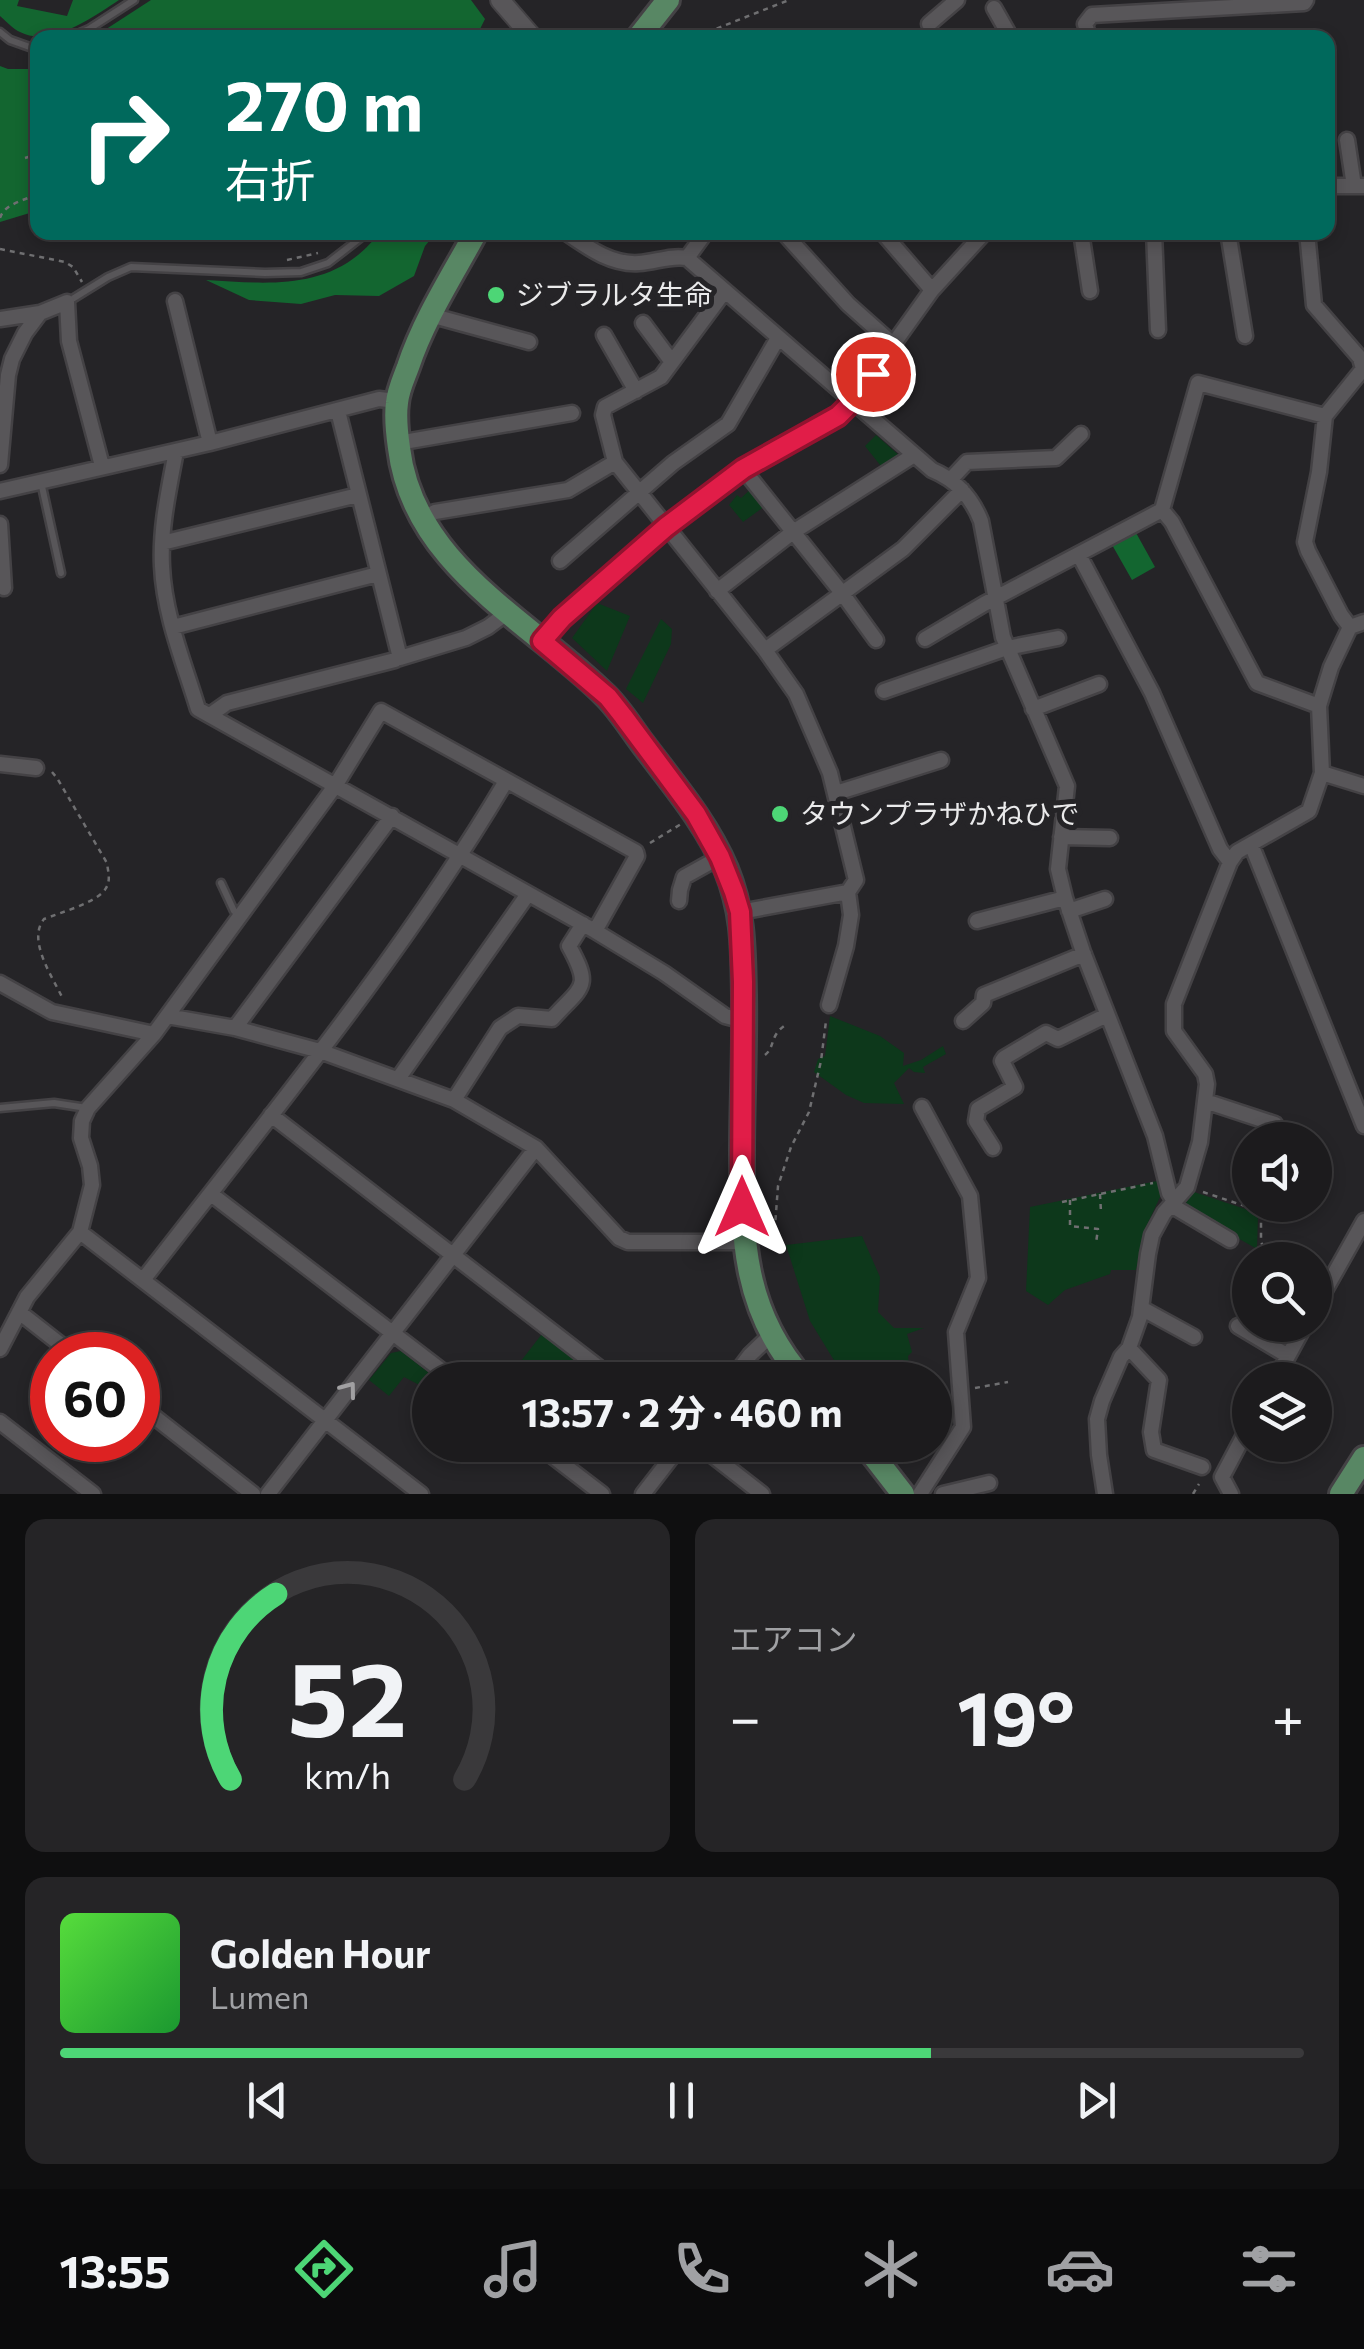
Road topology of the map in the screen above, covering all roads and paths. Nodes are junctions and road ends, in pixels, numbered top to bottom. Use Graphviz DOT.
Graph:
graph roads {
  1 [pos="134,0"];
  2 [pos="500,0"];
  3 [pos="668,0"];
  4 [pos="790,0"];
  5 [pos="957,0"];
  6 [pos="1306,0"];
  7 [pos="994,8"];
  8 [pos="929,24"];
  9 [pos="87,30"];
  10 [pos="521,30"];
  11 [pos="644,30"];
  12 [pos="713,30"];
  13 [pos="1006,30"];
  14 [pos="1087,30"];
  15 [pos="0,32"];
  16 [pos="30,47"];
  17 [pos="1347,140"];
  18 [pos="30,156"];
  19 [pos="25,158"];
  20 [pos="1359,186"];
  21 [pos="30,198"];
  22 [pos="0,218"];
  23 [pos="358,240"];
  24 [pos="472,240"];
  25 [pos="583,240"];
  26 [pos="700,240"];
  27 [pos="790,240"];
  28 [pos="889,240"];
  29 [pos="973,240"];
  30 [pos="1082,240"];
  31 [pos="1154,240"];
  32 [pos="1229,240"];
  33 [pos="1308,240"];
  34 [pos="0,250"];
  35 [pos="325,251"];
  36 [pos="687,258"];
  37 [pos="285,260"];
  38 [pos="92,274"];
  39 [pos="81,281"];
  40 [pos="87,290"];
  41 [pos="932,290"];
  42 [pos="1090,291"];
  43 [pos="724,292"];
  44 [pos="74,298"];
  45 [pos="175,301"];
  46 [pos="40,313"];
  47 [pos="430,315"];
  48 [pos="0,319"];
  49 [pos="643,323"];
  50 [pos="1158,330"];
  51 [pos="604,336"];
  52 [pos="1245,336"];
  53 [pos="778,338"];
  54 [pos="529,342"];
  55 [pos="894,345"];
  56 [pos="672,362"];
  57 [pos="636,391"];
  58 [pos="397,401"];
  59 [pos="852,402"];
  60 [pos="3,405"];
  61 [pos="338,411"];
  62 [pos="572,413"];
  63 [pos="1325,416"];
  64 [pos="1081,434"];
  65 [pos="210,442"];
  66 [pos="398,443"];
  67 [pos="176,451"];
  68 [pos="914,455"];
  69 [pos="615,462"];
  70 [pos="0,466"];
  71 [pos="102,466"];
  72 [pos="743,469"];
  73 [pos="41,481"];
  74 [pos="957,484"];
  75 [pos="0,491"];
  76 [pos="639,492"];
  77 [pos="358,495"];
  78 [pos="1162,510"];
  79 [pos="421,518"];
  80 [pos="0,524"];
  81 [pos="666,527"];
  82 [pos="793,532"];
  83 [pos="162,543"];
  84 [pos="1079,555"];
  85 [pos="560,560"];
  86 [pos="61,573"];
  87 [pos="378,574"];
  88 [pos="4,588"];
  89 [pos="717,590"];
  90 [pos="842,592"];
  91 [pos="996,597"];
  92 [pos="508,612"];
  93 [pos="1357,624"];
  94 [pos="173,627"];
  95 [pos="1058,638"];
  96 [pos="924,639"];
  97 [pos="876,640"];
  98 [pos="542,641"];
  99 [pos="1007,648"];
  100 [pos="765,650"];
  101 [pos="395,660"];
  102 [pos="1099,684"];
  103 [pos="884,691"];
  104 [pos="1319,706"];
  105 [pos="1033,709"];
  106 [pos="210,716"];
  107 [pos="941,760"];
  108 [pos="0,764"];
  109 [pos="36,768"];
  110 [pos="1322,773"];
  111 [pos="506,780"];
  112 [pos="335,786"];
  113 [pos="1364,786"];
  114 [pos="836,794"];
  115 [pos="696,814"];
  116 [pos="392,816"];
  117 [pos="1062,837"];
  118 [pos="1110,838"];
  119 [pos="1251,844"];
  120 [pos="636,852"];
  121 [pos="462,856"];
  122 [pos="720,857"];
  123 [pos="1230,862"];
  124 [pos="220,883"];
  125 [pos="848,892"];
  126 [pos="528,894"];
  127 [pos="1105,899"];
  128 [pos="679,901"];
  129 [pos="1067,905"];
  130 [pos="740,912"];
  131 [pos="239,914"];
  132 [pos="977,921"];
  133 [pos="589,928"];
  134 [pos="1084,954"];
  135 [pos="0,983"];
  136 [pos="62,997"];
  137 [pos="829,1004"];
  138 [pos="57,1014"];
  139 [pos="1106,1015"];
  140 [pos="166,1016"];
  141 [pos="744,1021"];
  142 [pos="963,1021"];
  143 [pos="784,1026"];
  144 [pos="235,1028"];
  145 [pos="154,1034"];
  146 [pos="320,1052"];
  147 [pos="755,1062"];
  148 [pos="398,1079"];
  149 [pos="454,1100"];
  150 [pos="1205,1101"];
  151 [pos="922,1107"];
  152 [pos="0,1108"];
  153 [pos="88,1108"];
  154 [pos="271,1115"];
  155 [pos="1268,1122"];
  156 [pos="1364,1126"];
  157 [pos="536,1148"];
  158 [pos="993,1148"];
  159 [pos="1166,1180"];
  160 [pos="1188,1187"];
  161 [pos="211,1194"];
  162 [pos="1100,1194"];
  163 [pos="1070,1200"];
  164 [pos="1062,1202"];
  165 [pos="1172,1204"];
  166 [pos="1101,1212"];
  167 [pos="1364,1221"];
  168 [pos="80,1232"];
  169 [pos="743,1236"];
  170 [pos="1230,1240"];
  171 [pos="1260,1242"];
  172 [pos="1096,1243"];
  173 [pos="454,1254"];
  174 [pos="1332,1278"];
  175 [pos="143,1280"];
  176 [pos="1141,1308"];
  177 [pos="19,1312"];
  178 [pos="45,1332"];
  179 [pos="392,1333"];
  180 [pos="772,1335"];
  181 [pos="1194,1337"];
  182 [pos="1265,1342"];
  183 [pos="1296,1342"];
  184 [pos="1130,1348"];
  185 [pos="0,1349"];
  186 [pos="1288,1356"];
  187 [pos="430,1362"];
  188 [pos="592,1362"];
  189 [pos="745,1362"];
  190 [pos="791,1362"];
  191 [pos="1284,1362"];
  192 [pos="1008,1382"];
  193 [pos="960,1391"];
  194 [pos="326,1420"];
  195 [pos="160,1421"];
  196 [pos="0,1422"];
  197 [pos="1232,1458"];
  198 [pos="1364,1458"];
  199 [pos="560,1462"];
  200 [pos="668,1462"];
  201 [pos="721,1462"];
  202 [pos="879,1462"];
  203 [pos="1202,1467"];
  204 [pos="989,1483"];
  205 [pos="927,1492"];
  206 [pos="93,1494"];
  207 [pos="253,1494"];
  208 [pos="268,1494"];
  209 [pos="420,1494"];
  210 [pos="602,1494"];
  211 [pos="643,1494"];
  212 [pos="762,1494"];
  213 [pos="904,1494"];
  214 [pos="943,1494"];
  215 [pos="1105,1494"];
  216 [pos="1230,1494"];
  217 [pos="1341,1494"];
  1 -- 9 [label="lane"];
  2 -- 10 [label="street"];
  3 -- 11 [label="main road"];
  4 -- 12 [label="path"];
  5 -- 8 [label="street"];
  6 -- 14 [label="street"];
  7 -- 13 [label="street"];
  15 -- 16 [label="lane"];
  17 -- 20 [label="street"];
  18 -- 19 [label="path"];
  21 -- 22 [label="path"];
  23 -- 40 [label="lane"];
  24 -- 47 [label="main road"];
  25 -- 36 [label="street"];
  26 -- 36 [label="street"];
  27 -- 55 [label="street"];
  28 -- 41 [label="street"];
  29 -- 41 [label="street"];
  30 -- 42 [label="street"];
  31 -- 50 [label="street"];
  32 -- 52 [label="street"];
  33 -- 63 [label="street"];
  34 -- 39 [label="path"];
  35 -- 37 [label="path"];
  36 -- 43 [label="street"];
  38 -- 39 [label="path"];
  39 -- 40 [label="path"];
  40 -- 44 [label="lane"];
  41 -- 55 [label="street"];
  43 -- 53 [label="street"];
  43 -- 56 [label="street"];
  45 -- 65 [label="street"];
  46 -- 48 [label="street"];
  46 -- 60 [label="street"];
  46 -- 71 [label="street"];
  47 -- 54 [label="street"];
  47 -- 58 [label="main road"];
  49 -- 56 [label="street"];
  51 -- 57 [label="street"];
  53 -- 59 [label="street"];
  53 -- 76 [label="street"];
  55 -- 59 [label="street"];
  56 -- 57 [label="street"];
  57 -- 69 [label="street"];
  58 -- 61 [label="street"];
  58 -- 66 [label="main road"];
  59 -- 68 [label="street"];
  59 -- 72 [label="street"];
  60 -- 70 [label="street"];
  61 -- 65 [label="street"];
  61 -- 77 [label="street"];
  62 -- 66 [label="street"];
  63 -- 78 [label="street"];
  63 -- 93 [label="street"];
  64 -- 74 [label="street"];
  65 -- 67 [label="street"];
  66 -- 79 [label="main road"];
  67 -- 71 [label="street"];
  67 -- 83 [label="street"];
  68 -- 74 [label="street"];
  68 -- 82 [label="street"];
  69 -- 76 [label="street"];
  69 -- 79 [label="street"];
  71 -- 73 [label="street"];
  72 -- 81 [label="street"];
  72 -- 82 [label="street"];
  73 -- 75 [label="street"];
  73 -- 86 [label="lane"];
  74 -- 90 [label="street"];
  74 -- 91 [label="street"];
  76 -- 81 [label="street"];
  76 -- 85 [label="street"];
  77 -- 83 [label="street"];
  77 -- 87 [label="street"];
  78 -- 84 [label="street"];
  78 -- 104 [label="street"];
  79 -- 92 [label="main road"];
  80 -- 88 [label="street"];
  81 -- 89 [label="street"];
  81 -- 98 [label="street"];
  82 -- 89 [label="street"];
  82 -- 90 [label="street"];
  83 -- 94 [label="street"];
  84 -- 91 [label="street"];
  84 -- 123 [label="street"];
  87 -- 92 [label="street"];
  87 -- 94 [label="street"];
  89 -- 100 [label="street"];
  90 -- 97 [label="street"];
  90 -- 100 [label="street"];
  91 -- 96 [label="street"];
  91 -- 99 [label="street"];
  92 -- 98 [label="main road"];
  93 -- 104 [label="street"];
  94 -- 106 [label="street"];
  95 -- 99 [label="street"];
  98 -- 115 [label="main road"];
  99 -- 103 [label="street"];
  99 -- 105 [label="street"];
  100 -- 114 [label="street"];
  101 -- 106 [label="street"];
  102 -- 105 [label="street"];
  104 -- 110 [label="street"];
  105 -- 117 [label="street"];
  106 -- 112 [label="street"];
  107 -- 114 [label="street"];
  108 -- 109 [label="street"];
  109 -- 136 [label="path"];
  110 -- 113 [label="street"];
  110 -- 119 [label="street"];
  111 -- 112 [label="street"];
  111 -- 120 [label="street"];
  111 -- 121 [label="street"];
  112 -- 116 [label="street"];
  112 -- 131 [label="street"];
  114 -- 125 [label="street"];
  115 -- 120 [label="path"];
  115 -- 122 [label="main road"];
  116 -- 121 [label="street"];
  116 -- 144 [label="street"];
  117 -- 118 [label="street"];
  117 -- 129 [label="street"];
  119 -- 123 [label="street"];
  119 -- 156 [label="street"];
  120 -- 133 [label="street"];
  121 -- 126 [label="street"];
  121 -- 146 [label="street"];
  122 -- 128 [label="street"];
  122 -- 130 [label="main road"];
  123 -- 150 [label="street"];
  124 -- 131 [label="lane"];
  125 -- 130 [label="street"];
  125 -- 137 [label="street"];
  126 -- 133 [label="street"];
  126 -- 148 [label="street"];
  127 -- 129 [label="street"];
  129 -- 132 [label="street"];
  129 -- 134 [label="street"];
  130 -- 141 [label="main road"];
  131 -- 140 [label="street"];
  133 -- 141 [label="street"];
  133 -- 149 [label="street"];
  134 -- 139 [label="street"];
  134 -- 142 [label="street"];
  135 -- 138 [label="street"];
  136 -- 138 [label="street"];
  137 -- 169 [label="path"];
  138 -- 145 [label="street"];
  139 -- 158 [label="street"];
  139 -- 159 [label="street"];
  140 -- 144 [label="street"];
  140 -- 145 [label="street"];
  141 -- 169 [label="main road"];
  143 -- 147 [label="path"];
  144 -- 146 [label="street"];
  145 -- 153 [label="street"];
  146 -- 148 [label="street"];
  146 -- 154 [label="street"];
  148 -- 149 [label="street"];
  149 -- 157 [label="street"];
  150 -- 155 [label="street"];
  150 -- 160 [label="street"];
  151 -- 193 [label="street"];
  152 -- 153 [label="lane"];
  153 -- 168 [label="street"];
  154 -- 161 [label="street"];
  154 -- 173 [label="street"];
  157 -- 169 [label="street"];
  157 -- 173 [label="street"];
  159 -- 162 [label="path"];
  159 -- 165 [label="street"];
  160 -- 165 [label="street"];
  160 -- 171 [label="path"];
  161 -- 175 [label="street"];
  161 -- 179 [label="street"];
  162 -- 163 [label="path"];
  162 -- 166 [label="path"];
  163 -- 164 [label="path"];
  163 -- 172 [label="path"];
  165 -- 170 [label="street"];
  165 -- 176 [label="street"];
  167 -- 174 [label="street"];
  168 -- 175 [label="street"];
  168 -- 177 [label="street"];
  169 -- 180 [label="main road"];
  173 -- 179 [label="street"];
  173 -- 188 [label="street"];
  175 -- 194 [label="street"];
  176 -- 181 [label="street"];
  176 -- 184 [label="street"];
  177 -- 178 [label="street"];
  177 -- 185 [label="street"];
  179 -- 187 [label="street"];
  194 -- 179 [label="street, one-way"];
  180 -- 189 [label="street"];
  180 -- 190 [label="main road"];
  182 -- 186 [label="street"];
  183 -- 186 [label="street"];
  184 -- 203 [label="street"];
  184 -- 215 [label="street"];
  186 -- 191 [label="street"];
  192 -- 193 [label="path"];
  193 -- 205 [label="street"];
  194 -- 208 [label="street"];
  194 -- 209 [label="street"];
  195 -- 207 [label="street"];
  196 -- 206 [label="street"];
  197 -- 216 [label="street"];
  198 -- 217 [label="main road"];
  199 -- 210 [label="street"];
  200 -- 211 [label="street"];
  201 -- 212 [label="street"];
  202 -- 213 [label="main road"];
  204 -- 214 [label="street"];
}
